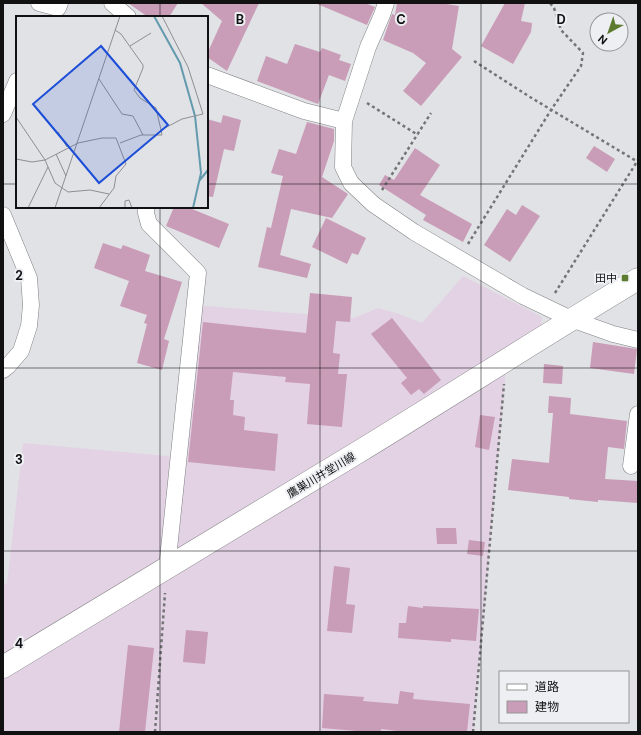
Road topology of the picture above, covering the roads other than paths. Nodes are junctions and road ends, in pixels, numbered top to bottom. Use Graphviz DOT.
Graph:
graph roads {
  1 [pos="39,3"];
  2 [pos="112,3"];
  3 [pos="386,3"];
  4 [pos="56,9"];
  5 [pos="127,16"];
  6 [pos="208,74"];
  7 [pos="16,83"];
  8 [pos="3,114"];
  9 [pos="344,121"];
  10 [pos="146,208"];
  11 [pos="3,215"];
  12 [pos="638,279"];
  13 [pos="571,319"];
  14 [pos="638,340"];
  15 [pos="3,370"];
  16 [pos="638,414"];
  17 [pos="631,466"];
  18 [pos="167,568"];
  19 [pos="3,667"];
  1 -- 4 [label="street"];
  2 -- 5 [label="street"];
  3 -- 9 [label="street"];
  6 -- 9 [label="street"];
  7 -- 8 [label="street"];
  9 -- 13 [label="street"];
  10 -- 18 [label="street"];
  11 -- 15 [label="street"];
  12 -- 13 [label="main road, 鷹巣川井堂川線"];
  13 -- 14 [label="street"];
  13 -- 18 [label="main road, 鷹巣川井堂川線"];
  16 -- 17 [label="street"];
  18 -- 19 [label="main road, 鷹巣川井堂川線"];
}
